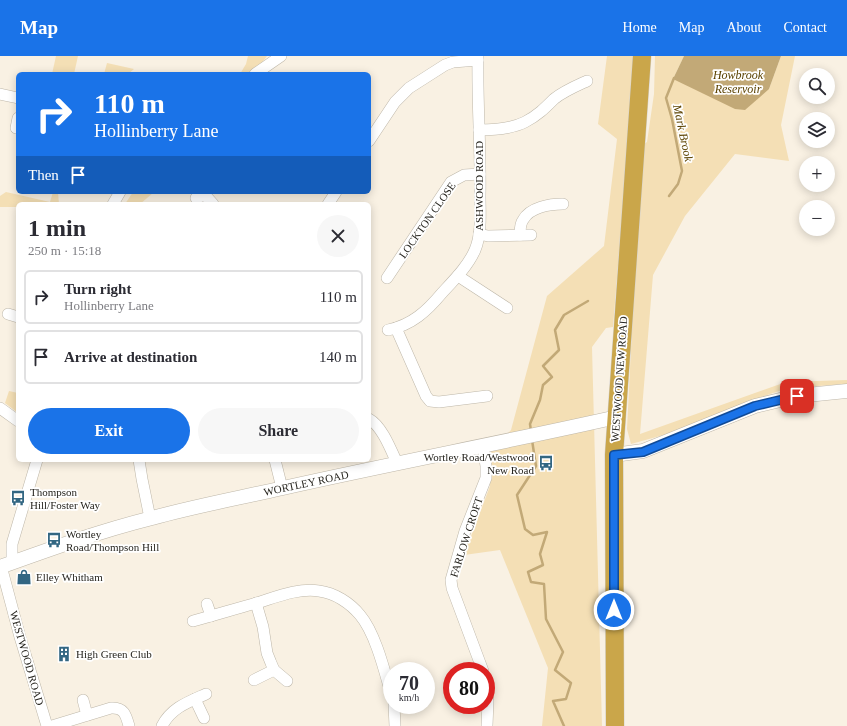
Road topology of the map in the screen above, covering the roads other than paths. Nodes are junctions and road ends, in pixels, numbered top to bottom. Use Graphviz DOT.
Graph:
graph roads {
  1 [pos="642,56"];
  2 [pos="278,57"];
  3 [pos="478,58"];
  4 [pos="258,72"];
  5 [pos="582,87"];
  6 [pos="0,94"];
  7 [pos="16,98"];
  8 [pos="479,130"];
  9 [pos="371,138"];
  10 [pos="480,174"];
  11 [pos="202,195"];
  12 [pos="211,202"];
  13 [pos="563,204"];
  14 [pos="479,234"];
  15 [pos="458,276"];
  16 [pos="387,278"];
  17 [pos="507,308"];
  18 [pos="847,391"];
  19 [pos="487,396"];
  20 [pos="0,408"];
  21 [pos="617,417"];
  22 [pos="16,420"];
  23 [pos="371,421"];
  24 [pos="484,446"];
  25 [pos="614,455"];
  26 [pos="36,462"];
  27 [pos="139,462"];
  28 [pos="276,462"];
  29 [pos="397,463"];
  30 [pos="282,488"];
  31 [pos="150,518"];
  32 [pos="5,565"];
  33 [pos="256,603"];
  34 [pos="208,604"];
  35 [pos="211,616"];
  36 [pos="193,621"];
  37 [pos="480,662"];
  38 [pos="274,670"];
  39 [pos="383,670"];
  40 [pos="254,680"];
  41 [pos="287,681"];
  42 [pos="206,694"];
  43 [pos="195,698"];
  44 [pos="83,700"];
  45 [pos="87,714"];
  46 [pos="394,714"];
  47 [pos="487,714"];
  48 [pos="204,718"];
  49 [pos="48,726"];
  50 [pos="52,726"];
  51 [pos="129,726"];
  52 [pos="162,726"];
  53 [pos="395,726"];
  54 [pos="487,726"];
  55 [pos="615,726"];
  1 -- 21 [label="highway, WESTWOOD NEW ROAD"];
  2 -- 4 [label="street"];
  3 -- 8 [label="street, ASHWOOD ROAD"];
  3 -- 9 [label="street"];
  5 -- 8 [label="street"];
  6 -- 7 [label="street"];
  8 -- 10 [label="street, ASHWOOD ROAD"];
  10 -- 14 [label="street, ASHWOOD ROAD"];
  10 -- 16 [label="street, LOCKTON CLOSE"];
  11 -- 12 [label="street"];
  13 -- 14 [label="street"];
  14 -- 15 [label="street, ASHWOOD ROAD"];
  15 -- 17 [label="street"];
  15 -- 19 [label="street, ASHWOOD ROAD"];
  18 -- 25 [label="street"];
  20 -- 22 [label="street"];
  21 -- 24 [label="street, WORTLEY ROAD"];
  21 -- 25 [label="highway, WESTWOOD NEW ROAD"];
  23 -- 29 [label="street"];
  24 -- 29 [label="street, WORTLEY ROAD"];
  24 -- 37 [label="street, FARLOW CROFT"];
  25 -- 55 [label="highway, WESTWOOD NEW ROAD"];
  26 -- 32 [label="street, WESTWOOD ROAD"];
  27 -- 31 [label="street"];
  28 -- 30 [label="street"];
  29 -- 30 [label="street, WORTLEY ROAD"];
  30 -- 31 [label="street, WORTLEY ROAD"];
  31 -- 32 [label="street, WORTLEY ROAD"];
  32 -- 49 [label="street, WESTWOOD ROAD"];
  33 -- 35 [label="street"];
  33 -- 38 [label="street"];
  33 -- 39 [label="street"];
  34 -- 35 [label="street"];
  35 -- 36 [label="street"];
  38 -- 40 [label="street"];
  38 -- 41 [label="street"];
  42 -- 43 [label="street"];
  43 -- 48 [label="street"];
  43 -- 52 [label="street"];
  44 -- 45 [label="street"];
  45 -- 50 [label="street"];
  45 -- 51 [label="street"];
  46 -- 53 [label="street"];
  47 -- 54 [label="street"];
}
